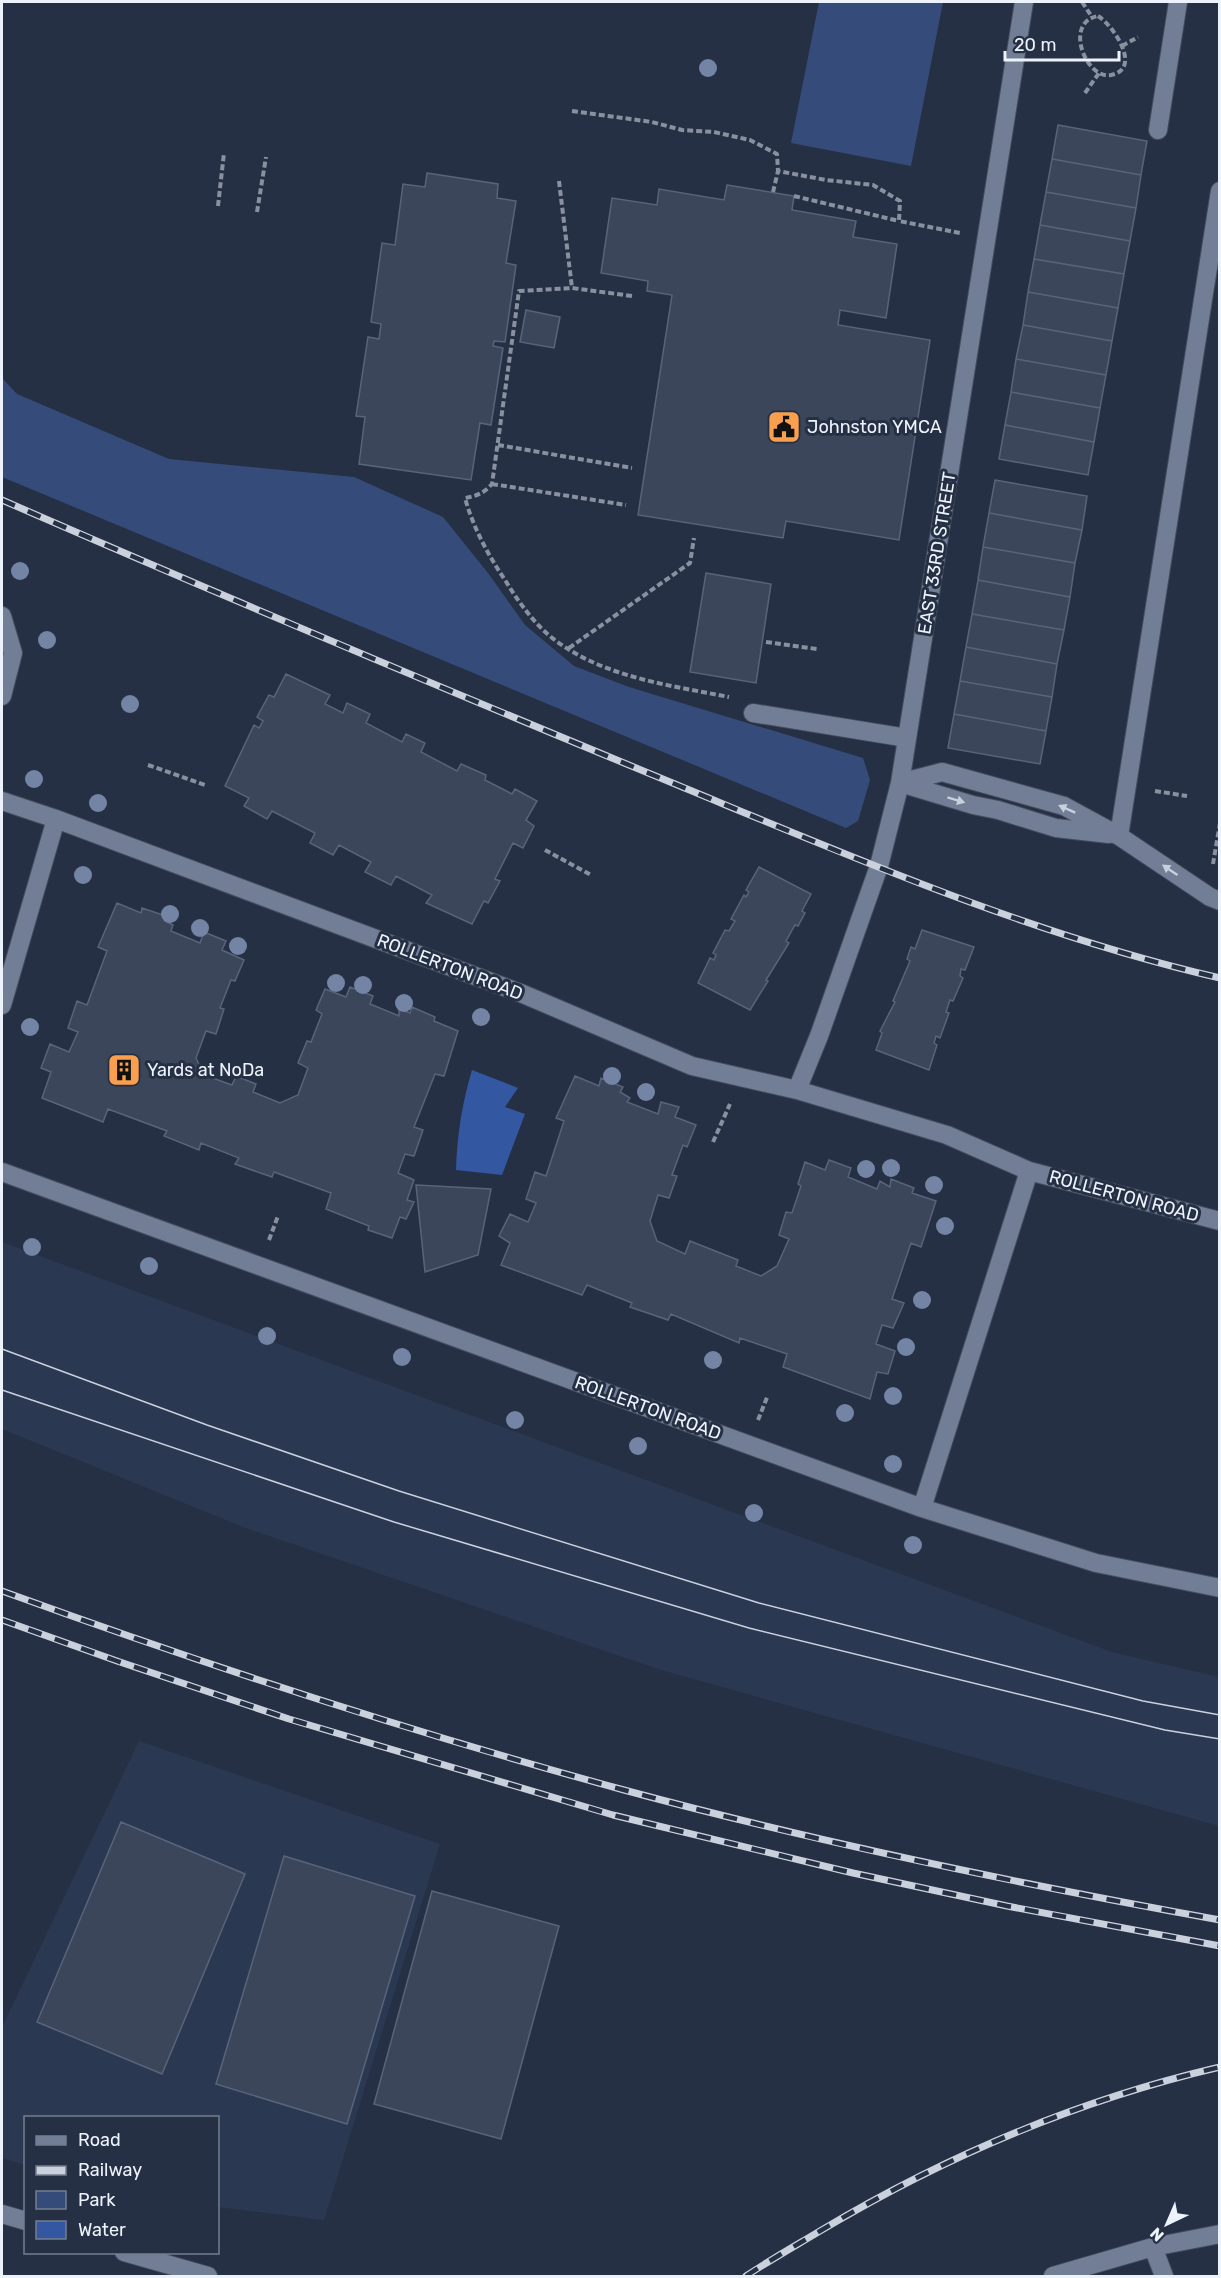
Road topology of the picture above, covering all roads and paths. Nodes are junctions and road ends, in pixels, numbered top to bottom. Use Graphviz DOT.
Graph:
graph roads {
  1 [pos="1024,2"];
  2 [pos="1083,2"];
  3 [pos="1178,2"];
  4 [pos="1092,17"];
  5 [pos="1138,38"];
  6 [pos="1122,46"];
  7 [pos="1099,73"];
  8 [pos="1085,93"];
  9 [pos="572,111"];
  10 [pos="1158,130"];
  11 [pos="224,153"];
  12 [pos="266,157"];
  13 [pos="778,171"];
  14 [pos="559,181"];
  15 [pos="1220,191"];
  16 [pos="773,192"];
  17 [pos="794,196"];
  18 [pos="218,206"];
  19 [pos="257,212"];
  20 [pos="899,221"];
  21 [pos="987,239"];
  22 [pos="572,288"];
  23 [pos="632,297"];
  24 [pos="498,445"];
  25 [pos="632,468"];
  26 [pos="492,484"];
  27 [pos="626,506"];
  28 [pos="694,538"];
  29 [pos="2,615"];
  30 [pos="766,642"];
  31 [pos="569,648"];
  32 [pos="817,649"];
  33 [pos="2,696"];
  34 [pos="753,713"];
  35 [pos="907,738"];
  36 [pos="148,765"];
  37 [pos="900,783"];
  38 [pos="205,785"];
  39 [pos="2,801"];
  40 [pos="56,819"];
  41 [pos="1220,823"];
  42 [pos="1119,836"];
  43 [pos="545,850"];
  44 [pos="1212,869"];
  45 [pos="591,875"];
  46 [pos="1220,902"];
  47 [pos="2,1005"];
  48 [pos="742,1078"];
  49 [pos="797,1090"];
  50 [pos="713,1142"];
  51 [pos="1029,1171"];
  52 [pos="2,1172"];
  53 [pos="1220,1221"];
  54 [pos="922,1508"];
  55 [pos="1220,1588"];
  56 [pos="2,2214"];
  57 [pos="24,2221"];
  58 [pos="1220,2234"];
  59 [pos="1153,2247"];
  60 [pos="128,2254"];
  61 [pos="208,2277"];
  62 [pos="1053,2277"];
  63 [pos="1164,2277"];
  1 -- 21 [label="street, EAST 33RD STREET"];
  2 -- 4 [label="path"];
  3 -- 10 [label="street"];
  4 -- 6 [label="path"];
  4 -- 7 [label="path"];
  5 -- 6 [label="path"];
  6 -- 7 [label="path"];
  7 -- 8 [label="path"];
  9 -- 13 [label="path"];
  11 -- 18 [label="path"];
  12 -- 19 [label="path"];
  13 -- 16 [label="path"];
  13 -- 20 [label="path"];
  14 -- 22 [label="path"];
  15 -- 42 [label="street"];
  17 -- 20 [label="path"];
  20 -- 21 [label="path"];
  21 -- 35 [label="street, EAST 33RD STREET"];
  22 -- 23 [label="path"];
  22 -- 24 [label="path"];
  24 -- 25 [label="path"];
  24 -- 26 [label="path"];
  26 -- 27 [label="path"];
  26 -- 31 [label="path"];
  28 -- 31 [label="path"];
  29 -- 33 [label="street"];
  30 -- 32 [label="path"];
  31 -- 34 [label="path"];
  34 -- 35 [label="street"];
  35 -- 37 [label="street, EAST 33RD STREET"];
  36 -- 38 [label="path"];
  37 -- 42 [label="street"];
  37 -- 49 [label="street, EAST 33RD STREET"];
  39 -- 40 [label="street, ROLLERTON ROAD"];
  40 -- 47 [label="street"];
  40 -- 48 [label="street, ROLLERTON ROAD"];
  41 -- 44 [label="path"];
  46 -- 42 [label="street, one-way"];
  43 -- 45 [label="path"];
  48 -- 49 [label="street, ROLLERTON ROAD"];
  48 -- 50 [label="path"];
  49 -- 51 [label="street, ROLLERTON ROAD"];
  51 -- 53 [label="street, ROLLERTON ROAD"];
  51 -- 54 [label="street, ROLLERTON ROAD"];
  52 -- 54 [label="street, ROLLERTON ROAD"];
  54 -- 55 [label="street, ROLLERTON ROAD"];
  56 -- 57 [label="street"];
  58 -- 59 [label="street"];
  59 -- 62 [label="street"];
  59 -- 63 [label="street"];
  60 -- 61 [label="street"];
}
